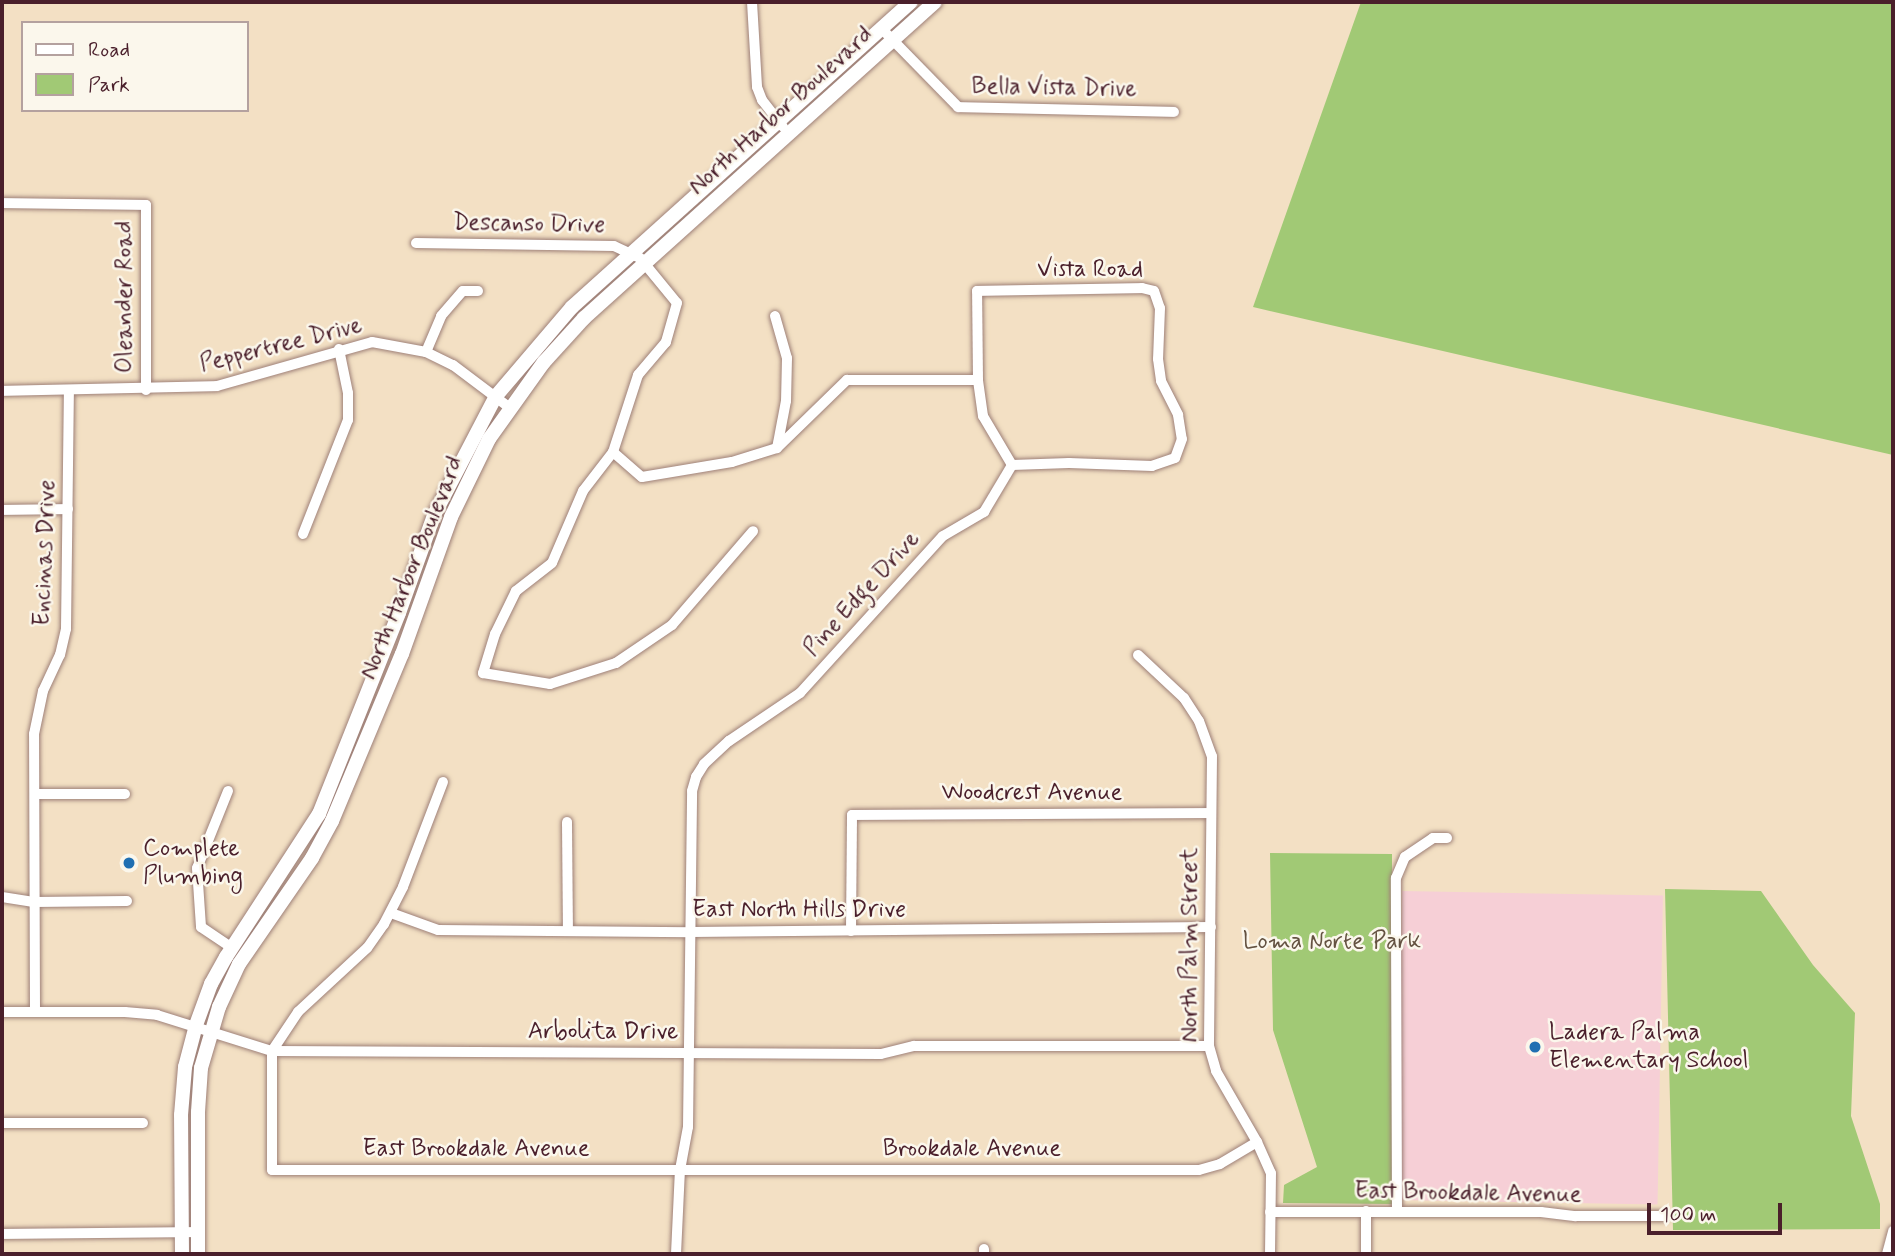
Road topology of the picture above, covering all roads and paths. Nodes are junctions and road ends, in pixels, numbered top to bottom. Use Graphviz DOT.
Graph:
graph roads {
  1 [pos="752,2"];
  2 [pos="911,2"];
  3 [pos="936,2"];
  4 [pos="881,29"];
  5 [pos="892,41"];
  6 [pos="1174,112"];
  7 [pos="778,121"];
  8 [pos="789,134"];
  9 [pos="2,203"];
  10 [pos="416,243"];
  11 [pos="638,259"];
  12 [pos="478,291"];
  13 [pos="775,316"];
  14 [pos="339,349"];
  15 [pos="426,352"];
  16 [pos="978,380"];
  17 [pos="146,390"];
  18 [pos="2,391"];
  19 [pos="69,391"];
  20 [pos="496,396"];
  21 [pos="510,408"];
  22 [pos="777,448"];
  23 [pos="613,452"];
  24 [pos="1012,465"];
  25 [pos="68,509"];
  26 [pos="2,510"];
  27 [pos="753,531"];
  28 [pos="303,534"];
  29 [pos="1138,655"];
  30 [pos="443,782"];
  31 [pos="228,791"];
  32 [pos="35,794"];
  33 [pos="125,794"];
  34 [pos="1212,813"];
  35 [pos="567,822"];
  36 [pos="1447,838"];
  37 [pos="2,897"];
  38 [pos="127,901"];
  39 [pos="34,902"];
  40 [pos="391,913"];
  41 [pos="1211,927"];
  42 [pos="568,931"];
  43 [pos="851,931"];
  44 [pos="691,932"];
  45 [pos="232,948"];
  46 [pos="35,1010"];
  47 [pos="2,1012"];
  48 [pos="195,1025"];
  49 [pos="211,1030"];
  50 [pos="1209,1046"];
  51 [pos="272,1051"];
  52 [pos="689,1054"];
  53 [pos="143,1123"];
  54 [pos="2,1124"];
  55 [pos="1257,1142"];
  56 [pos="680,1170"];
  57 [pos="1366,1211"];
  58 [pos="1397,1211"];
  59 [pos="1270,1212"];
  60 [pos="1664,1216"];
  61 [pos="1893,1231"];
  62 [pos="182,1232"];
  63 [pos="198,1232"];
  64 [pos="2,1234"];
  65 [pos="182,1254"];
  66 [pos="198,1254"];
  67 [pos="676,1254"];
  68 [pos="1270,1254"];
  69 [pos="1366,1254"];
  70 [pos="1887,1254"];
  1 -- 7 [label="street"];
  2 -- 4 [label="main road, North Harbor Boulevard"];
  3 -- 5 [label="main road, North Harbor Boulevard"];
  4 -- 5 [label="street, Bella Vista Drive"];
  4 -- 7 [label="main road, North Harbor Boulevard"];
  5 -- 6 [label="street, Bella Vista Drive"];
  5 -- 8 [label="main road, North Harbor Boulevard"];
  7 -- 8 [label="street"];
  7 -- 11 [label="main road, North Harbor Boulevard"];
  8 -- 11 [label="main road, North Harbor Boulevard"];
  9 -- 17 [label="street, Oleander Road"];
  10 -- 11 [label="street, Descanso Drive"];
  11 -- 20 [label="main road, North Harbor Boulevard"];
  11 -- 21 [label="main road, North Harbor Boulevard"];
  11 -- 23 [label="street"];
  12 -- 15 [label="street"];
  13 -- 22 [label="street"];
  14 -- 15 [label="street, Peppertree Drive"];
  14 -- 17 [label="street, Peppertree Drive"];
  14 -- 28 [label="street"];
  15 -- 20 [label="street, Peppertree Drive"];
  16 -- 22 [label="street"];
  16 -- 24 [label="street, Vista Road"];
  16 -- 24 [label="street, Vista Road"];
  17 -- 19 [label="street, Peppertree Drive"];
  18 -- 19 [label="street, Peppertree Drive"];
  19 -- 25 [label="street, Encinas Drive"];
  20 -- 21 [label="street, Peppertree Drive"];
  20 -- 45 [label="main road, North Harbor Boulevard"];
  21 -- 49 [label="main road, North Harbor Boulevard"];
  22 -- 23 [label="street"];
  23 -- 27 [label="street"];
  24 -- 44 [label="street, Pine Edge Drive"];
  25 -- 26 [label="street"];
  25 -- 32 [label="street, Encinas Drive"];
  29 -- 34 [label="street, North Palm Street"];
  30 -- 40 [label="street"];
  31 -- 45 [label="street"];
  32 -- 33 [label="street"];
  32 -- 39 [label="street, Encinas Drive"];
  34 -- 41 [label="street, North Palm Street"];
  34 -- 43 [label="street, Woodcrest Avenue"];
  35 -- 42 [label="street"];
  36 -- 58 [label="street"];
  37 -- 39 [label="street"];
  38 -- 39 [label="street"];
  39 -- 46 [label="street, Encinas Drive"];
  40 -- 42 [label="street, East North Hills Drive"];
  40 -- 51 [label="street"];
  41 -- 43 [label="street, East North Hills Drive"];
  41 -- 50 [label="street, North Palm Street"];
  42 -- 44 [label="street, East North Hills Drive"];
  43 -- 44 [label="street, East North Hills Drive"];
  44 -- 52 [label="street, Pine Edge Drive"];
  45 -- 48 [label="main road, North Harbor Boulevard"];
  46 -- 47 [label="street, Arbolita Drive"];
  46 -- 48 [label="street, Arbolita Drive"];
  48 -- 49 [label="street, Arbolita Drive"];
  48 -- 62 [label="main road, North Harbor Boulevard"];
  49 -- 51 [label="street, Arbolita Drive"];
  49 -- 63 [label="main road, North Harbor Boulevard"];
  50 -- 52 [label="street, Arbolita Drive"];
  50 -- 55 [label="street, North Palm Street"];
  51 -- 52 [label="street, Arbolita Drive"];
  51 -- 56 [label="street, East Brookdale Avenue"];
  52 -- 56 [label="street, Pine Edge Drive"];
  53 -- 54 [label="street"];
  55 -- 56 [label="street, Brookdale Avenue"];
  55 -- 59 [label="street, North Palm Street"];
  56 -- 67 [label="street, Pine Edge Drive"];
  57 -- 58 [label="street, East Brookdale Avenue"];
  57 -- 59 [label="street, East Brookdale Avenue"];
  57 -- 69 [label="street"];
  58 -- 60 [label="street, East Brookdale Avenue"];
  59 -- 68 [label="street, North Palm Street"];
  61 -- 70 [label="street"];
  62 -- 63 [label="street"];
  62 -- 64 [label="street"];
  62 -- 65 [label="main road, North Harbor Boulevard"];
  63 -- 66 [label="main road, North Harbor Boulevard"];
}
